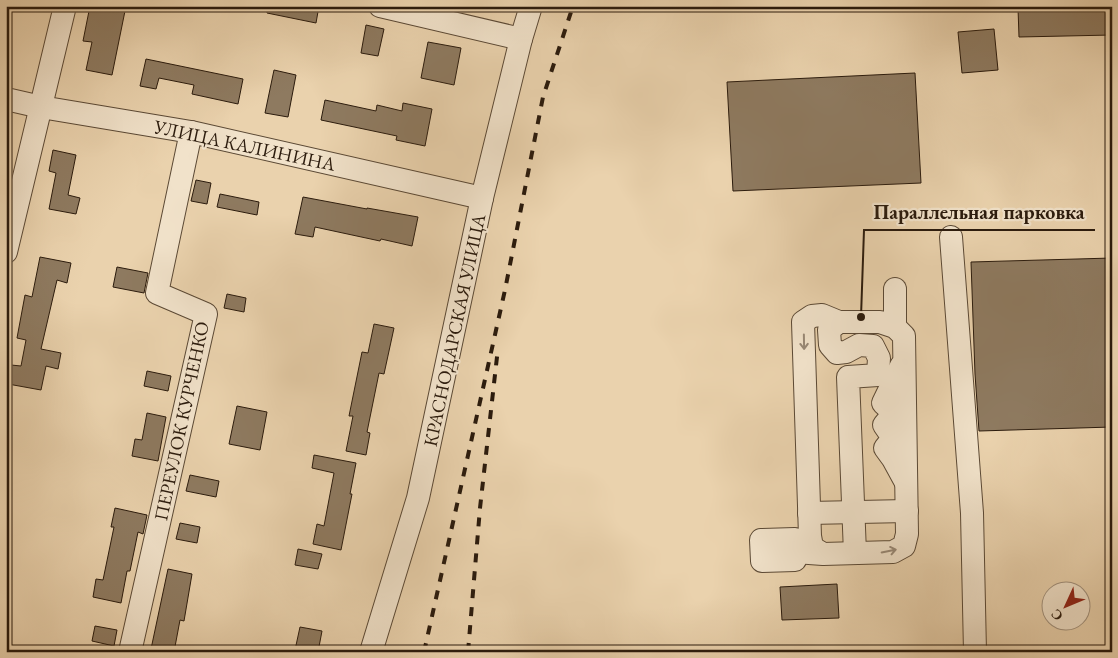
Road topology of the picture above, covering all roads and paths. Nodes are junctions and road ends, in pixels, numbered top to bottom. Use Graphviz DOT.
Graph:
graph roads {
  1 [pos="65,6"];
  2 [pos="380,6"];
  3 [pos="531,6"];
  4 [pos="521,39"];
  5 [pos="6,99"];
  6 [pos="42,107"];
  7 [pos="191,132"];
  8 [pos="482,198"];
  9 [pos="951,238"];
  10 [pos="6,252"];
  11 [pos="895,289"];
  12 [pos="831,319"];
  13 [pos="895,327"];
  14 [pos="806,425"];
  15 [pos="907,511"];
  16 [pos="854,512"];
  17 [pos="809,513"];
  18 [pos="855,554"];
  19 [pos="130,652"];
  20 [pos="371,652"];
  21 [pos="975,652"];
  1 -- 6 [label="street"];
  2 -- 4 [label="street"];
  3 -- 4 [label="street, КРАСНОДАРСКАЯ УЛИЦА"];
  4 -- 8 [label="street, КРАСНОДАРСКАЯ УЛИЦА"];
  5 -- 6 [label="street, УЛИЦА КАЛИНИНА"];
  6 -- 7 [label="street, УЛИЦА КАЛИНИНА"];
  6 -- 10 [label="street"];
  7 -- 8 [label="street, УЛИЦА КАЛИНИНА"];
  7 -- 19 [label="street, ПЕРЕУЛОК КУРЧЕНКО"];
  8 -- 20 [label="street, КРАСНОДАРСКАЯ УЛИЦА"];
  9 -- 21 [label="street"];
  11 -- 13 [label="street"];
  12 -- 13 [label="street"];
  12 -- 14 [label="street"];
  12 -- 14 [label="street, one-way"];
  12 -- 16 [label="street"];
  13 -- 15 [label="street"];
  14 -- 17 [label="street"];
  15 -- 16 [label="street"];
  18 -- 15 [label="street, one-way"];
  16 -- 17 [label="street"];
  16 -- 18 [label="street"];
  17 -- 18 [label="street"];
}
